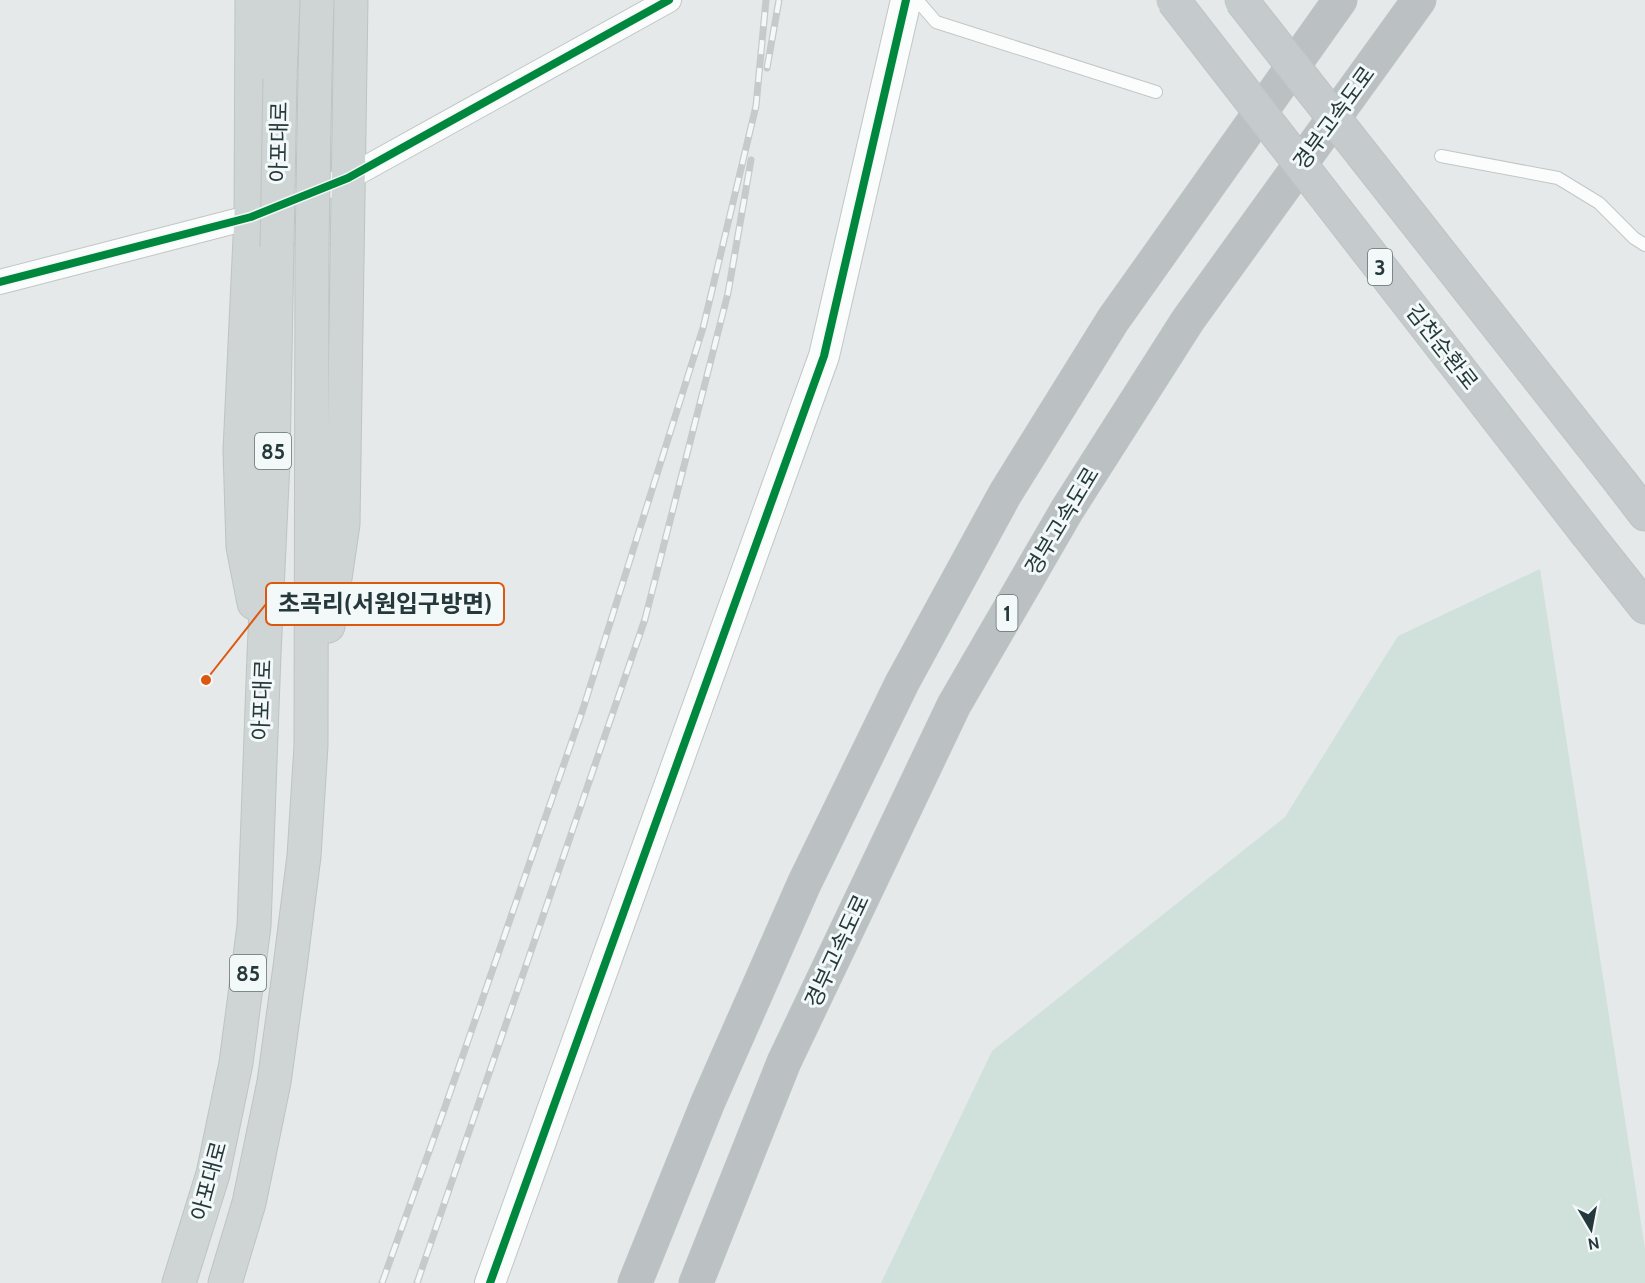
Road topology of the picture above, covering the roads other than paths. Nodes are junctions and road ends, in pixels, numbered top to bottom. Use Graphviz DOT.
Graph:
graph roads {
  1 [pos="252,0"];
  2 [pos="283,0"];
  3 [pos="317,0"];
  4 [pos="351,0"];
  5 [pos="669,0"];
  6 [pos="906,0"];
  7 [pos="917,0"];
  8 [pos="1173,0"];
  9 [pos="1240,0"];
  10 [pos="1341,0"];
  11 [pos="1419,0"];
  12 [pos="1156,92"];
  13 [pos="1441,156"];
  14 [pos="348,178"];
  15 [pos="251,217"];
  16 [pos="1645,245"];
  17 [pos="0,282"];
  18 [pos="1645,514"];
  19 [pos="1645,608"];
  20 [pos="264,654"];
  21 [pos="311,746"];
  22 [pos="179,1283"];
  23 [pos="225,1283"];
  24 [pos="490,1283"];
  25 [pos="635,1283"];
  26 [pos="696,1283"];
  1 -- 15 [label="main road"];
  2 -- 20 [label="main road, 아포대로 / 85, bridge"];
  3 -- 21 [label="main road, 아포대로 / 85, bridge"];
  4 -- 14 [label="main road"];
  5 -- 14 [label="street"];
  6 -- 24 [label="street"];
  7 -- 12 [label="lane"];
  8 -- 19 [label="highway, 김천순환로 / 3, bridge"];
  9 -- 18 [label="highway, bridge"];
  10 -- 25 [label="highway"];
  11 -- 26 [label="highway, 경부고속도로 / 1"];
  13 -- 16 [label="lane"];
  14 -- 15 [label="street"];
  14 -- 21 [label="main road"];
  15 -- 17 [label="street"];
  15 -- 20 [label="main road"];
  20 -- 22 [label="main road, 아포대로 / 85"];
  21 -- 23 [label="main road, 아포대로 / 85"];
}
